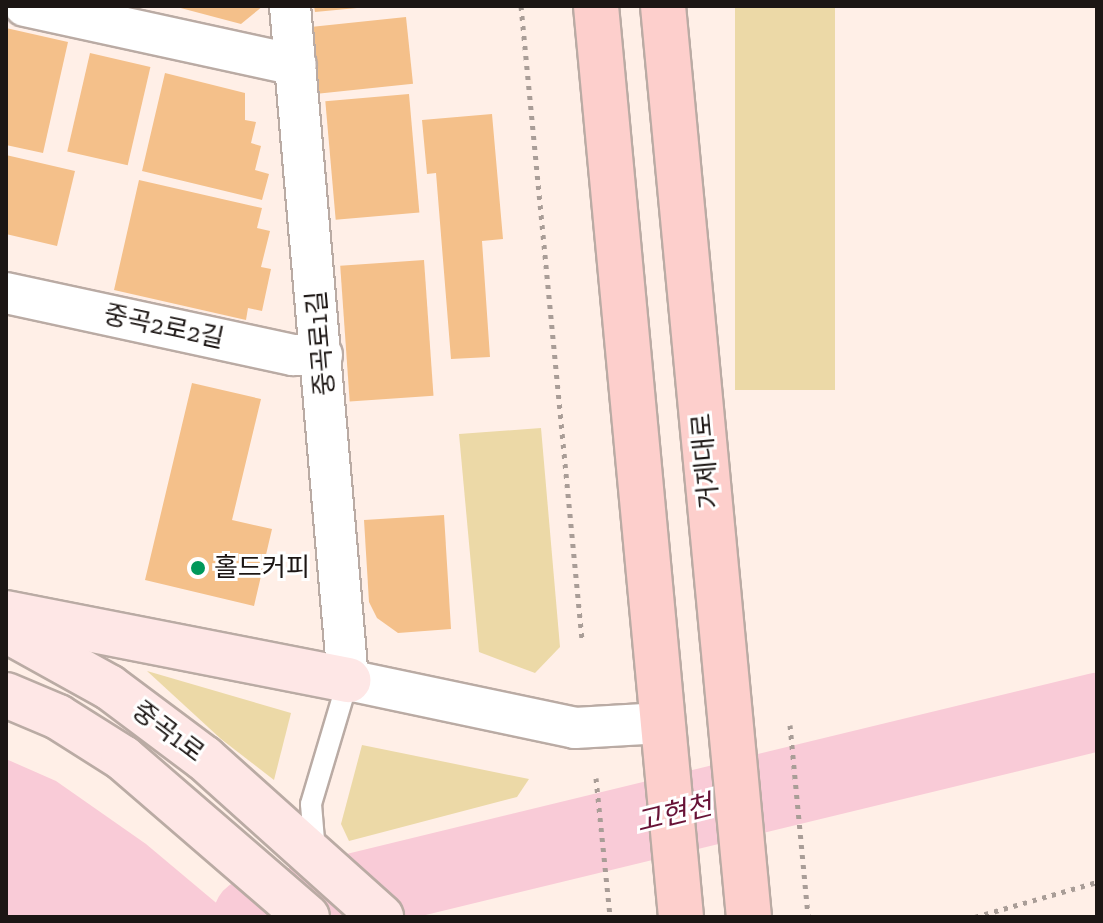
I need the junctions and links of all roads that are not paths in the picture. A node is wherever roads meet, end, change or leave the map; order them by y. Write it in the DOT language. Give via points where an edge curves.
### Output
graph roads {
  1 [pos="25,6"];
  2 [pos="290,6"];
  3 [pos="596,6"];
  4 [pos="663,6"];
  5 [pos="296,65"];
  6 [pos="6,293"];
  7 [pos="322,355"];
  8 [pos="6,613"];
  9 [pos="6,630"];
  10 [pos="348,680"];
  11 [pos="6,695"];
  12 [pos="664,744"];
  13 [pos="316,856"];
  14 [pos="307,917"];
  15 [pos="381,917"];
  16 [pos="681,917"];
  17 [pos="749,917"];
  1 -- 5 [label="street"];
  2 -- 5 [label="street, 중곡로1길"];
  3 -- 12 [label="main road"];
  4 -- 17 [label="main road, 거제대로"];
  5 -- 7 [label="street, 중곡로1길"];
  6 -- 7 [label="street, 중곡2로2길" via="293,355"];
  7 -- 10 [label="street, 중곡로1길"];
  8 -- 10 [label="street"];
  9 -- 13 [label="street, 중곡1로" via="109,687 204,758"];
  10 -- 12 [label="street"];
  10 -- 13 [label="lane" via="311,804"];
  11 -- 14 [label="street, 중곡1로" via="58,717 123,758"];
  12 -- 16 [label="main road"];
  13 -- 15 [label="street, 중곡1로"];
}
